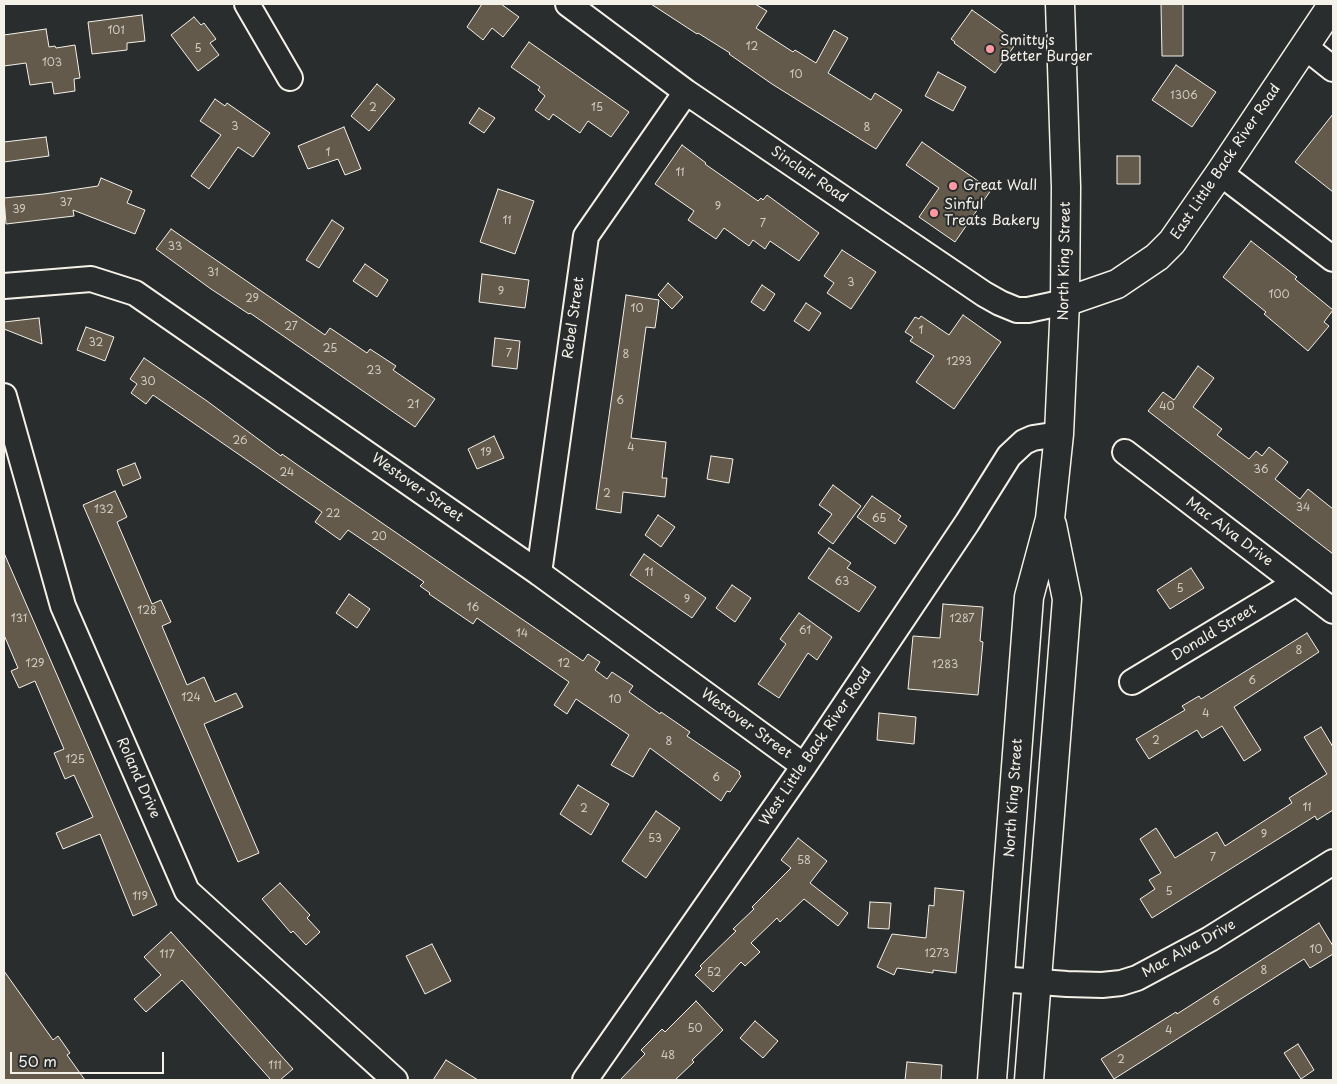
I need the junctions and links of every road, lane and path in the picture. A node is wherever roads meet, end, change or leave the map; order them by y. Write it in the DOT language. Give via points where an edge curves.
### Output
graph roads {
  1 [pos="247,4"];
  2 [pos="568,4"];
  3 [pos="1060,4"];
  4 [pos="1333,4"];
  5 [pos="1304,46"];
  6 [pos="1333,69"];
  7 [pos="290,78"];
  8 [pos="686,92"];
  9 [pos="1220,173"];
  10 [pos="1333,259"];
  11 [pos="4,286"];
  12 [pos="1065,302"];
  13 [pos="4,396"];
  14 [pos="1059,434"];
  15 [pos="1124,452"];
  16 [pos="1050,519"];
  17 [pos="539,573"];
  18 [pos="1296,584"];
  19 [pos="1333,611"];
  20 [pos="1132,682"];
  21 [pos="804,766"];
  22 [pos="1333,862"];
  23 [pos="999,979"];
  24 [pos="1037,982"];
  25 [pos="395,1080"];
  26 [pos="585,1080"];
  27 [pos="992,1080"];
  28 [pos="1029,1080"];
  1 -- 7 [label="street"];
  2 -- 8 [label="street, Sinclair Road"];
  3 -- 12 [label="main road, North King Street" via="1066,187"];
  4 -- 5 [label="main road, East Little Back River Road"];
  5 -- 6 [label="street"];
  5 -- 9 [label="main road, East Little Back River Road"];
  8 -- 12 [label="street, Sinclair Road" via="1000,303 1017,310 1028,310"];
  8 -- 17 [label="street, Rebel Street" via="586,236"];
  9 -- 10 [label="street"];
  9 -- 12 [label="main road, East Little Back River Road" via="1172,242 1157,257 1118,284"];
  11 -- 17 [label="street, Westover Street" via="91,279 135,293"];
  12 -- 14 [label="main road, North King Street"];
  13 -- 25 [label="street, Roland Drive" via="63,606 187,891"];
  14 -- 16 [label="main road, North King Street"];
  14 -- 21 [label="street, West Little Back River Road" via="1033,438 1009,456"];
  15 -- 18 [label="street, Mac Alva Drive"];
  16 -- 23 [label="main road, North King Street" via="1029,597"];
  16 -- 24 [label="main road, North King Street" via="1067,599"];
  17 -- 21 [label="street, Westover Street"];
  18 -- 19 [label="street, Mac Alva Drive"];
  18 -- 20 [label="street, Donald Street"];
  21 -- 26 [label="street, West Little Back River Road"];
  22 -- 24 [label="street, Mac Alva Drive" via="1210,940 1137,978 1102,985"];
  23 -- 24 [label="street, Mac Alva Drive"];
  23 -- 27 [label="main road, North King Street"];
  24 -- 28 [label="main road, North King Street"];
}
